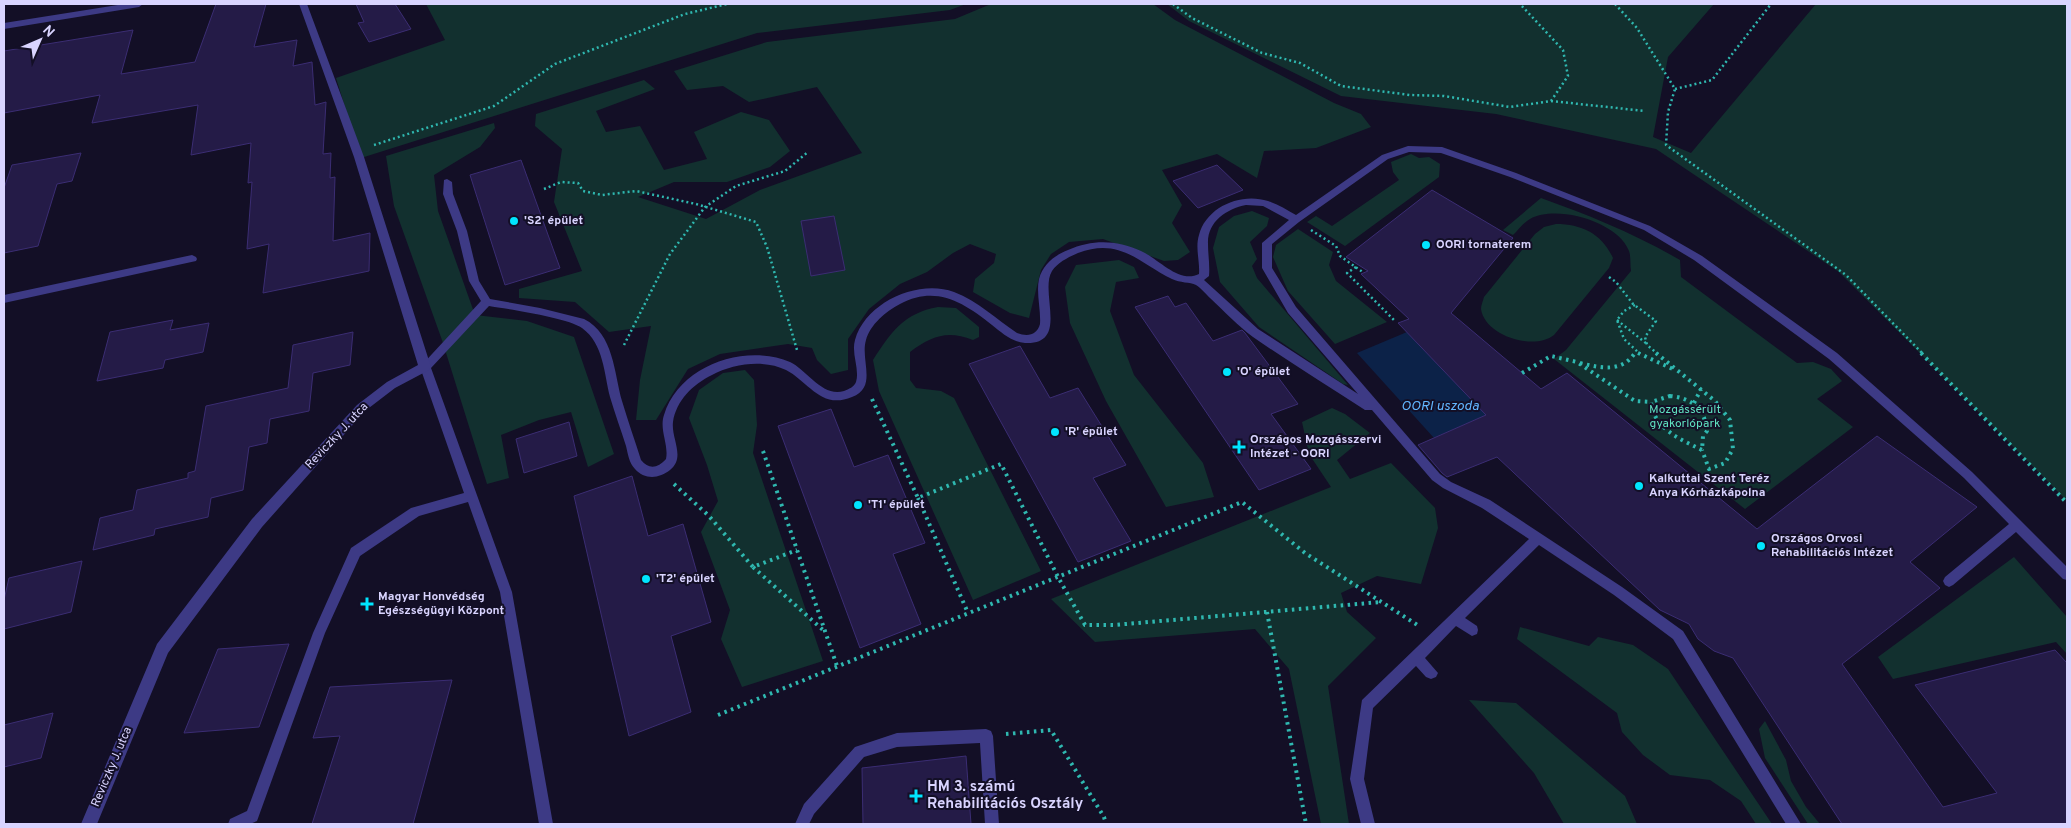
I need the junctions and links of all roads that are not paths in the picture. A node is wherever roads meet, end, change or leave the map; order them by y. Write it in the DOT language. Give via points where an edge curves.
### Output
graph roads {
  1 [pos="139,4"];
  2 [pos="303,4"];
  3 [pos="4,26"];
  4 [pos="446,182"];
  5 [pos="1296,220"];
  6 [pos="192,259"];
  7 [pos="1198,281"];
  8 [pos="4,299"];
  9 [pos="487,302"];
  10 [pos="425,367"];
  11 [pos="1381,414"];
  12 [pos="471,496"];
  13 [pos="2017,524"];
  14 [pos="1537,539"];
  15 [pos="2067,575"];
  16 [pos="1949,581"];
  17 [pos="1455,618"];
  18 [pos="1472,630"];
  19 [pos="1415,657"];
  20 [pos="1431,673"];
  21 [pos="89,824"];
  22 [pos="235,824"];
  23 [pos="546,824"];
  24 [pos="802,824"];
  25 [pos="992,824"];
  26 [pos="1368,824"];
  27 [pos="1794,824"];
  1 -- 3 [label="street"];
  2 -- 10 [label="street" via="357,150"];
  4 -- 9 [label="lane" via="474,281"];
  5 -- 7 [label="lane" via="1264,203 1249,202 1224,209 1207,224 1203,238 1206,266 1204,276"];
  5 -- 11 [label="lane" via="1267,242 1267,268 1292,310"];
  5 -- 13 [label="lane" via="1385,157 1408,149 1442,150 1647,228 1698,258 1833,356 1968,475"];
  6 -- 8 [label="lane"];
  7 -- 9 [label="lane" via="1188,282 1142,256 1110,246 1091,245 1076,250 1058,258 1045,274 1046,328 1038,336 1027,339 1014,336 964,299 948,293 911,295 895,301 869,324 858,346 863,379 850,394 827,395 815,390 805,377 786,365 761,360 735,362 709,370 687,386 673,405 667,427 672,460 659,471 648,472 638,465 616,401 606,352 585,324"];
  7 -- 11 [label="lane" via="1254,332"];
  9 -- 10 [label="lane"];
  10 -- 12 [label="lane"];
  10 -- 21 [label="street, Reviczky J. utca" via="391,385 361,408 257,523 162,649"];
  11 -- 14 [label="lane" via="1436,477 1486,504"];
  12 -- 22 [label="lane" via="415,512 355,552 319,633 252,816"];
  12 -- 23 [label="lane" via="506,592"];
  13 -- 15 [label="lane"];
  13 -- 16 [label="lane"];
  14 -- 17 [label="lane"];
  14 -- 27 [label="lane" via="1618,590 1678,635"];
  17 -- 18 [label="lane"];
  17 -- 19 [label="lane"];
  19 -- 20 [label="lane"];
  19 -- 26 [label="lane" via="1367,705 1357,779"];
  24 -- 25 [label="lane" via="809,809 860,752 897,740 986,736"];
}
